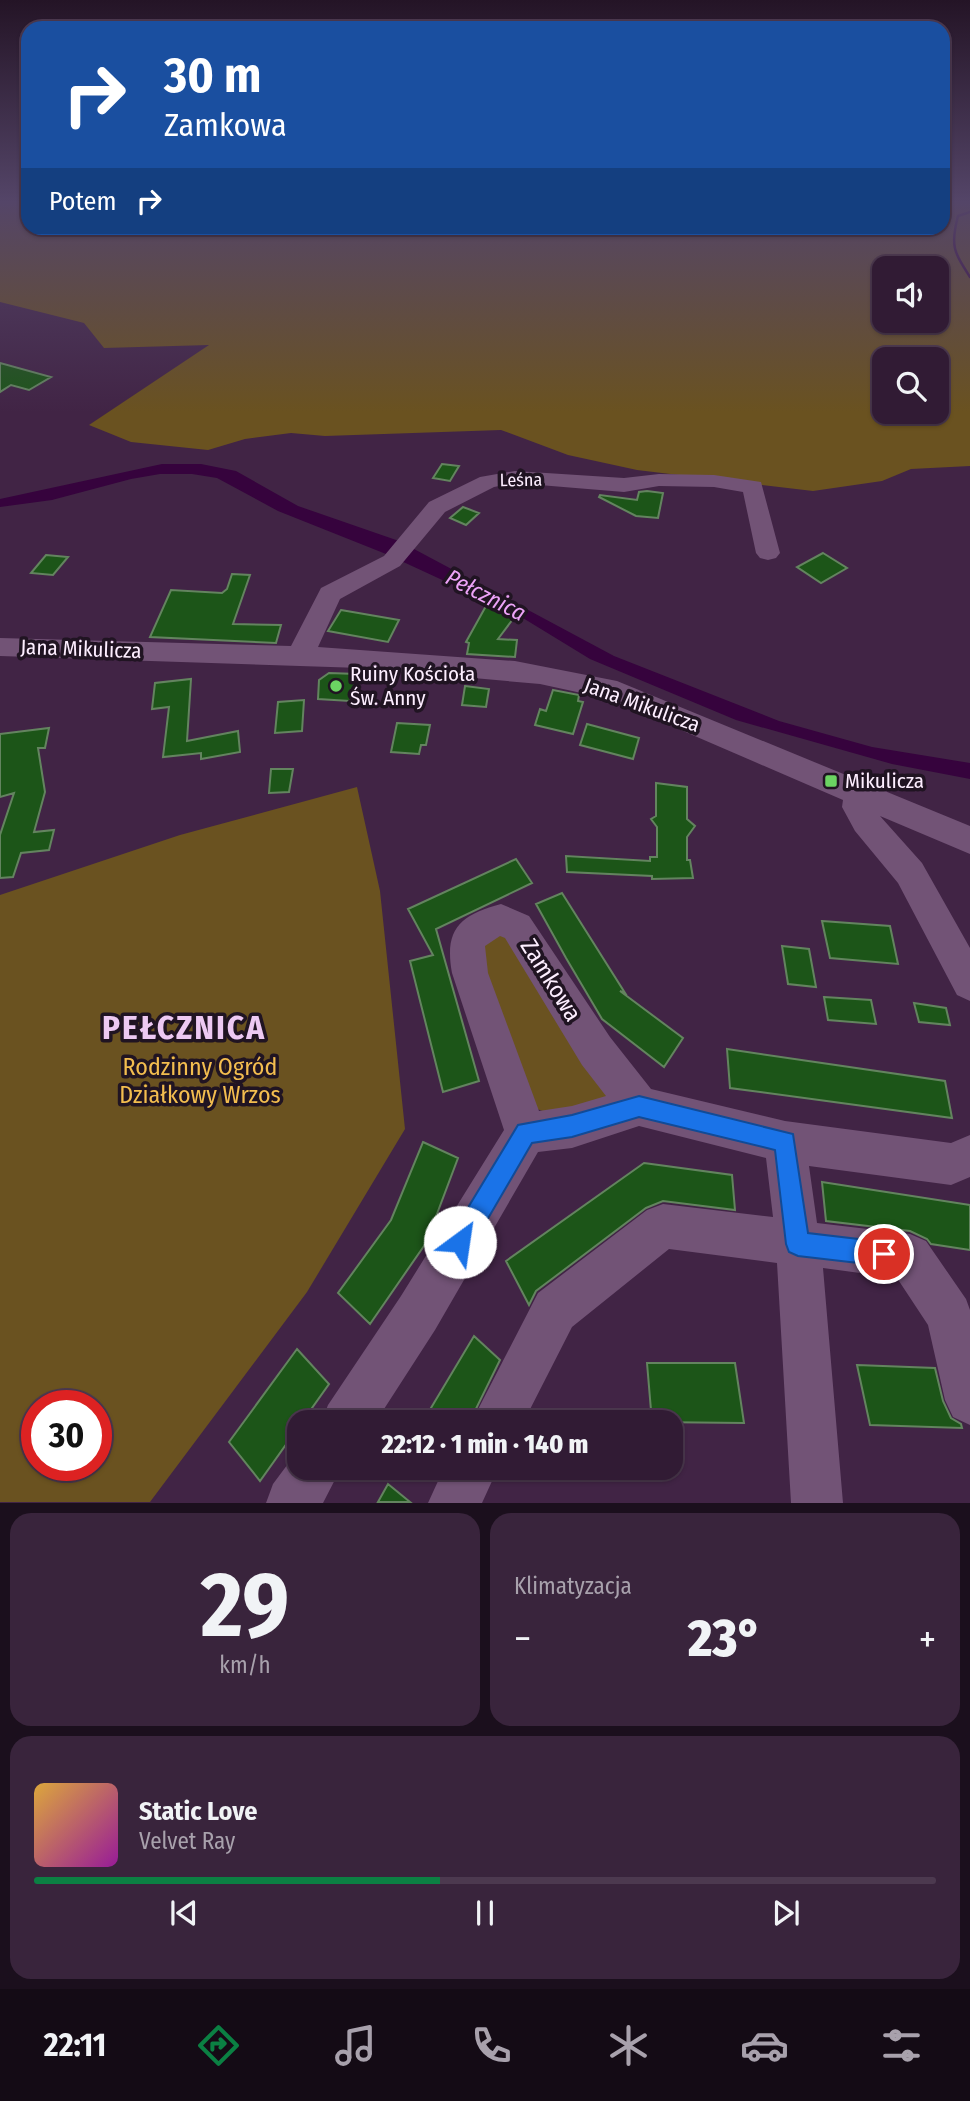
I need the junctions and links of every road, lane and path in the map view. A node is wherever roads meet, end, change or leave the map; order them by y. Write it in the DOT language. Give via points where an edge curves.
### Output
graph roads {
  1 [pos="768,553"];
  2 [pos="0,647"];
  3 [pos="300,656"];
  4 [pos="860,793"];
  5 [pos="970,840"];
  6 [pos="970,983"];
  7 [pos="639,1106"];
  8 [pos="526,1133"];
  9 [pos="785,1142"];
  10 [pos="970,1156"];
  11 [pos="798,1244"];
  12 [pos="970,1400"];
  13 [pos="355,1410"];
  14 [pos="503,1410"];
  15 [pos="307,1480"];
  16 [pos="466,1480"];
  17 [pos="292,1503"];
  18 [pos="454,1503"];
  19 [pos="817,1503"];
  1 -- 3 [label="street, Leśna" via="753,487 714,481 624,485 515,477 488,482 437,507 400,553 330,594"];
  2 -- 3 [label="street, Jana Mikulicza"];
  3 -- 4 [label="street, Jana Mikulicza" via="529,671 588,682"];
  4 -- 5 [label="street, Jana Mikulicza"];
  4 -- 6 [label="street" via="858,807 866,822 911,873"];
  7 -- 8 [label="street" via="572,1126"];
  7 -- 8 [label="street, Zamkowa" via="596,1051 528,941 517,927 501,920 483,925 470,937 466,951"];
  7 -- 9 [label="street"];
  8 -- 13 [label="street"];
  9 -- 10 [label="street" via="951,1164"];
  9 -- 11 [label="street"];
  11 -- 12 [label="street" via="910,1257 949,1316"];
  11 -- 14 [label="street" via="663,1226 555,1310"];
  11 -- 19 [label="street"];
  15 -- 17 [label="street"];
  16 -- 18 [label="street"];
}
